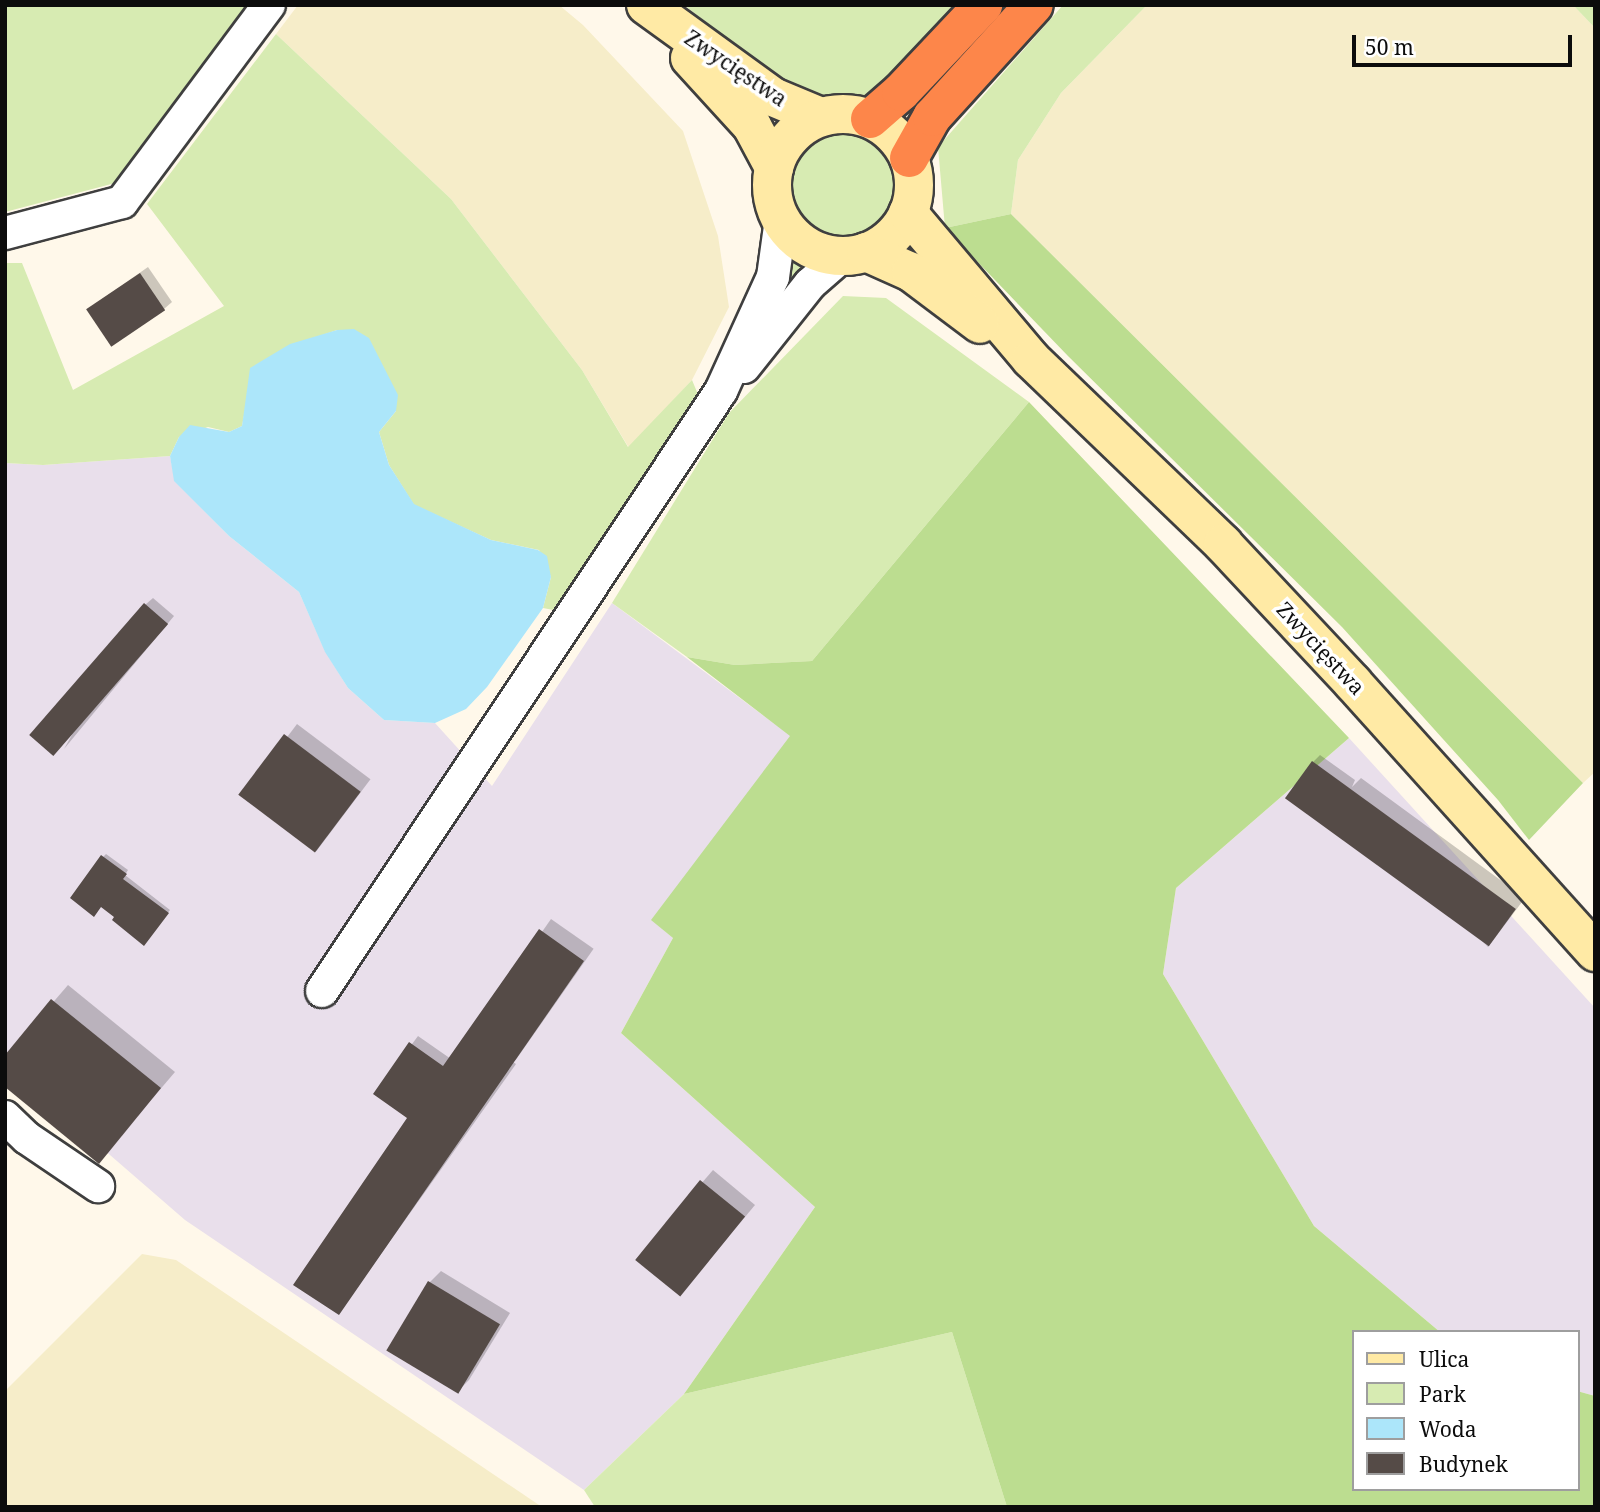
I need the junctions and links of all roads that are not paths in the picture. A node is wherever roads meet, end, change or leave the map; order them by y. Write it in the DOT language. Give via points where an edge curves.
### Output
graph roads {
  1 [pos="269,5"];
  2 [pos="983,5"];
  3 [pos="1034,5"];
  4 [pos="650,9"];
  5 [pos="821,117"];
  6 [pos="870,119"];
  7 [pos="909,158"];
  8 [pos="774,167"];
  9 [pos="908,213"];
  10 [pos="781,219"];
  11 [pos="5,233"];
  12 [pos="854,254"];
  13 [pos="1031,359"];
  14 [pos="721,391"];
  15 [pos="1595,952"];
  16 [pos="322,991"];
  17 [pos="5,1117"];
  18 [pos="98,1186"];
  1 -- 11 [label="street" via="122,202"];
  2 -- 6 [label="highway"];
  3 -- 7 [label="highway" via="932,117"];
  4 -- 5 [label="main road, Zwycięstwa" via="779,101"];
  4 -- 8 [label="main road, Zwycięstwa" via="752,126"];
  5 -- 6 [label="main road" via="846,114"];
  5 -- 8 [label="main road" via="795,132"];
  6 -- 7 [label="main road" via="896,138"];
  7 -- 9 [label="main road" via="914,190"];
  8 -- 10 [label="main road" via="772,194"];
  9 -- 12 [label="main road" via="891,237"];
  9 -- 13 [label="main road, Zwycięstwa"];
  10 -- 12 [label="main road" via="802,243 821,253"];
  10 -- 14 [label="street" via="773,277"];
  12 -- 13 [label="main road, Zwycięstwa" via="911,272"];
  12 -- 14 [label="street" via="810,284 759,352"];
  13 -- 15 [label="main road, Zwycięstwa" via="1223,544"];
  14 -- 16 [label="street"];
  17 -- 18 [label="street" via="27,1138"];
}
